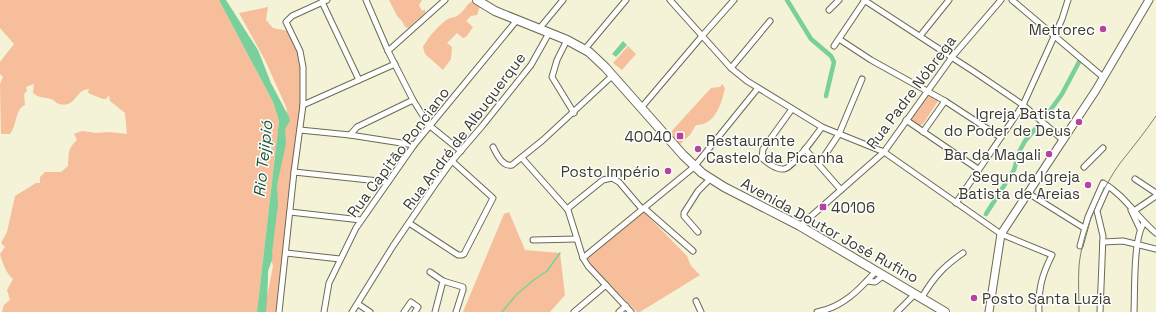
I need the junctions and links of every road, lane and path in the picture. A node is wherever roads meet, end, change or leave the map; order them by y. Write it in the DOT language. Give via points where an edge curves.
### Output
graph roads {
  1 [pos="366,0"];
  2 [pos="445,0"];
  3 [pos="477,0"];
  4 [pos="563,0"];
  5 [pos="626,0"];
  6 [pos="670,0"];
  7 [pos="734,0"];
  8 [pos="839,0"];
  9 [pos="865,0"];
  10 [pos="949,0"];
  11 [pos="1001,0"];
  12 [pos="1012,0"];
  13 [pos="1068,0"];
  14 [pos="1148,0"];
  15 [pos="325,1"];
  16 [pos="830,10"];
  17 [pos="517,20"];
  18 [pos="770,21"];
  19 [pos="539,29"];
  20 [pos="549,33"];
  21 [pos="702,36"];
  22 [pos="920,36"];
  23 [pos="1055,36"];
  24 [pos="839,39"];
  25 [pos="567,40"];
  26 [pos="834,46"];
  27 [pos="585,49"];
  28 [pos="388,51"];
  29 [pos="952,57"];
  30 [pos="395,64"];
  31 [pos="731,68"];
  32 [pos="612,76"];
  33 [pos="1103,78"];
  34 [pos="862,79"];
  35 [pos="359,80"];
  36 [pos="758,88"];
  37 [pos="928,90"];
  38 [pos="413,100"];
  39 [pos="945,101"];
  40 [pos="303,105"];
  41 [pos="1023,105"];
  42 [pos="641,108"];
  43 [pos="792,109"];
  44 [pos="574,113"];
  45 [pos="906,120"];
  46 [pos="430,126"];
  47 [pos="822,127"];
  48 [pos="300,130"];
  49 [pos="923,132"];
  50 [pos="839,134"];
  51 [pos="350,135"];
  52 [pos="1000,137"];
  53 [pos="1063,140"];
  54 [pos="414,145"];
  55 [pos="492,147"];
  56 [pos="1103,148"];
  57 [pos="805,149"];
  58 [pos="461,151"];
  59 [pos="884,152"];
  60 [pos="522,158"];
  61 [pos="452,161"];
  62 [pos="818,164"];
  63 [pos="694,167"];
  64 [pos="1084,167"];
  65 [pos="978,169"];
  66 [pos="294,172"];
  67 [pos="710,179"];
  68 [pos="1135,179"];
  69 [pos="388,182"];
  70 [pos="1108,186"];
  71 [pos="841,190"];
  72 [pos="1028,193"];
  73 [pos="1156,194"];
  74 [pos="956,203"];
  75 [pos="1129,205"];
  76 [pos="567,209"];
  77 [pos="643,209"];
  78 [pos="1134,211"];
  79 [pos="290,212"];
  80 [pos="361,220"];
  81 [pos="409,223"];
  82 [pos="1144,223"];
  83 [pos="800,226"];
  84 [pos="1084,228"];
  85 [pos="1140,229"];
  86 [pos="698,232"];
  87 [pos="1156,233"];
  88 [pos="1001,234"];
  89 [pos="577,239"];
  90 [pos="533,240"];
  91 [pos="1102,242"];
  92 [pos="1137,244"];
  93 [pos="1080,246"];
  94 [pos="1156,250"];
  95 [pos="693,252"];
  96 [pos="286,253"];
  97 [pos="963,253"];
  98 [pos="583,258"];
  99 [pos="340,259"];
  100 [pos="430,272"];
  101 [pos="880,274"];
  102 [pos="443,281"];
  103 [pos="867,281"];
  104 [pos="606,285"];
  105 [pos="918,296"];
  106 [pos="696,301"];
  107 [pos="358,304"];
  108 [pos="626,306"];
  109 [pos="700,311"];
  110 [pos="279,312"];
  111 [pos="324,312"];
  112 [pos="352,312"];
  113 [pos="370,312"];
  114 [pos="404,312"];
  115 [pos="416,312"];
  116 [pos="435,312"];
  117 [pos="456,312"];
  118 [pos="574,312"];
  119 [pos="619,312"];
  120 [pos="631,312"];
  121 [pos="817,312"];
  122 [pos="897,312"];
  123 [pos="945,312"];
  124 [pos="989,312"];
  125 [pos="1039,312"];
  126 [pos="1100,312"];
  127 [pos="1134,312"];
  1 -- 28 [label="street"];
  2 -- 28 [label="street"];
  3 -- 17 [label="main road, Avenida Doutor José Rufino"];
  4 -- 19 [label="street"];
  5 -- 27 [label="street"];
  6 -- 21 [label="street"];
  7 -- 21 [label="street"];
  8 -- 16 [label="street"];
  9 -- 22 [label="street"];
  9 -- 24 [label="street"];
  10 -- 22 [label="street"];
  11 -- 29 [label="street, Rua Padre Nóbrega"];
  12 -- 23 [label="street"];
  13 -- 23 [label="street"];
  14 -- 33 [label="main road"];
  15 -- 35 [label="street"];
  15 -- 40 [label="street" via="292,16 286,22 301,56"];
  17 -- 19 [label="main road, Avenida Doutor José Rufino"];
  17 -- 46 [label="street, Rua Capitão Ponciano"];
  18 -- 31 [label="street"];
  19 -- 20 [label="main road, Avenida Doutor José Rufino"];
  20 -- 25 [label="main road, Avenida Doutor José Rufino"];
  20 -- 58 [label="street, Rua André de Albuquerque" via="531,65"];
  21 -- 31 [label="street"];
  21 -- 42 [label="street"];
  22 -- 29 [label="street"];
  23 -- 33 [label="street"];
  23 -- 41 [label="street"];
  24 -- 26 [label="street"];
  24 -- 37 [label="street" via="870,60"];
  25 -- 27 [label="main road, Avenida Doutor José Rufino"];
  25 -- 44 [label="street" via="552,77"];
  27 -- 32 [label="main road, Avenida Doutor José Rufino"];
  28 -- 30 [label="street"];
  29 -- 37 [label="street, Rua Padre Nóbrega"];
  29 -- 41 [label="street"];
  30 -- 35 [label="street"];
  30 -- 38 [label="street"];
  31 -- 36 [label="street"];
  32 -- 42 [label="main road, Avenida Doutor José Rufino"];
  32 -- 44 [label="street"];
  33 -- 53 [label="main road"];
  34 -- 50 [label="street"];
  35 -- 40 [label="street"];
  36 -- 43 [label="street"];
  36 -- 63 [label="street"];
  37 -- 39 [label="street"];
  37 -- 45 [label="street, Rua Padre Nóbrega"];
  38 -- 46 [label="street"];
  38 -- 51 [label="street" via="357,128"];
  39 -- 49 [label="street"];
  39 -- 52 [label="street"];
  40 -- 48 [label="street"];
  41 -- 52 [label="street"];
  41 -- 53 [label="street"];
  42 -- 63 [label="main road, Avenida Doutor José Rufino"];
  43 -- 47 [label="street"];
  43 -- 57 [label="street" via="763,148 762,155 768,163 784,169"];
  44 -- 60 [label="street"];
  45 -- 49 [label="street"];
  45 -- 59 [label="street, Rua Padre Nóbrega"];
  46 -- 54 [label="street, Rua Capitão Ponciano"];
  46 -- 58 [label="street"];
  47 -- 50 [label="street"];
  47 -- 57 [label="street"];
  48 -- 51 [label="street"];
  48 -- 66 [label="street"];
  49 -- 65 [label="street"];
  50 -- 59 [label="street"];
  50 -- 62 [label="street"];
  51 -- 54 [label="street"];
  52 -- 65 [label="street"];
  53 -- 72 [label="main road"];
  54 -- 69 [label="street, Rua Capitão Ponciano"];
  55 -- 60 [label="street" via="507,165 512,165"];
  56 -- 64 [label="street"];
  57 -- 62 [label="street"];
  58 -- 61 [label="street, Rua André de Albuquerque"];
  59 -- 71 [label="street, Rua Padre Nóbrega"];
  59 -- 74 [label="street"];
  60 -- 76 [label="street"];
  61 -- 81 [label="street, Rua André de Albuquerque"];
  61 -- 81 [label="street" via="493,198 463,255 458,255"];
  62 -- 71 [label="street"];
  63 -- 67 [label="main road, Avenida Doutor José Rufino"];
  63 -- 77 [label="street"];
  65 -- 74 [label="street"];
  66 -- 69 [label="street"];
  66 -- 79 [label="street"];
  67 -- 83 [label="main road, Avenida Doutor José Rufino"];
  67 -- 86 [label="street" via="698,191 684,213"];
  68 -- 73 [label="street"];
  69 -- 80 [label="street, Rua Capitão Ponciano"];
  70 -- 75 [label="street"];
  70 -- 84 [label="street" via="1103,183"];
  70 -- 91 [label="street" via="1097,211"];
  71 -- 83 [label="street, Rua Padre Nóbrega"];
  72 -- 84 [label="street"];
  72 -- 88 [label="main road"];
  73 -- 78 [label="street"];
  74 -- 88 [label="street"];
  75 -- 78 [label="street"];
  75 -- 85 [label="street"];
  76 -- 77 [label="street" via="603,180 612,178 619,182"];
  76 -- 89 [label="street"];
  77 -- 95 [label="street"];
  77 -- 98 [label="street"];
  78 -- 82 [label="street"];
  79 -- 80 [label="street"];
  79 -- 96 [label="street"];
  80 -- 99 [label="street, Rua Capitão Ponciano"];
  81 -- 107 [label="street, Rua André de Albuquerque"];
  82 -- 85 [label="street"];
  82 -- 87 [label="street"];
  83 -- 101 [label="main road, Avenida Doutor José Rufino"];
  84 -- 93 [label="street"];
  85 -- 92 [label="street"];
  88 -- 124 [label="main road"];
  88 -- 125 [label="street" via="1052,255 1041,282"];
  89 -- 90 [label="street"];
  89 -- 98 [label="street"];
  91 -- 92 [label="street" via="1118,240"];
  91 -- 126 [label="street"];
  92 -- 94 [label="street"];
  92 -- 127 [label="street"];
  96 -- 99 [label="street"];
  96 -- 110 [label="street"];
  97 -- 105 [label="street" via="942,269"];
  98 -- 104 [label="street"];
  99 -- 111 [label="street, Rua Capitão Ponciano" via="329,283"];
  100 -- 102 [label="street"];
  101 -- 103 [label="street"];
  101 -- 103 [label="street" via="875,282"];
  101 -- 105 [label="main road, Avenida Doutor José Rufino"];
  102 -- 116 [label="street"];
  102 -- 117 [label="street" via="461,286 463,290"];
  103 -- 121 [label="street" via="844,301"];
  104 -- 108 [label="street"];
  104 -- 118 [label="street"];
  105 -- 122 [label="street"];
  105 -- 123 [label="main road, Avenida Doutor José Rufino"];
  106 -- 109 [label="street"];
  107 -- 112 [label="street, Rua André de Albuquerque"];
  107 -- 113 [label="street"];
  108 -- 119 [label="street"];
  108 -- 120 [label="street"];
  114 -- 115 [label="street" via="410,302 418,306"];
}
